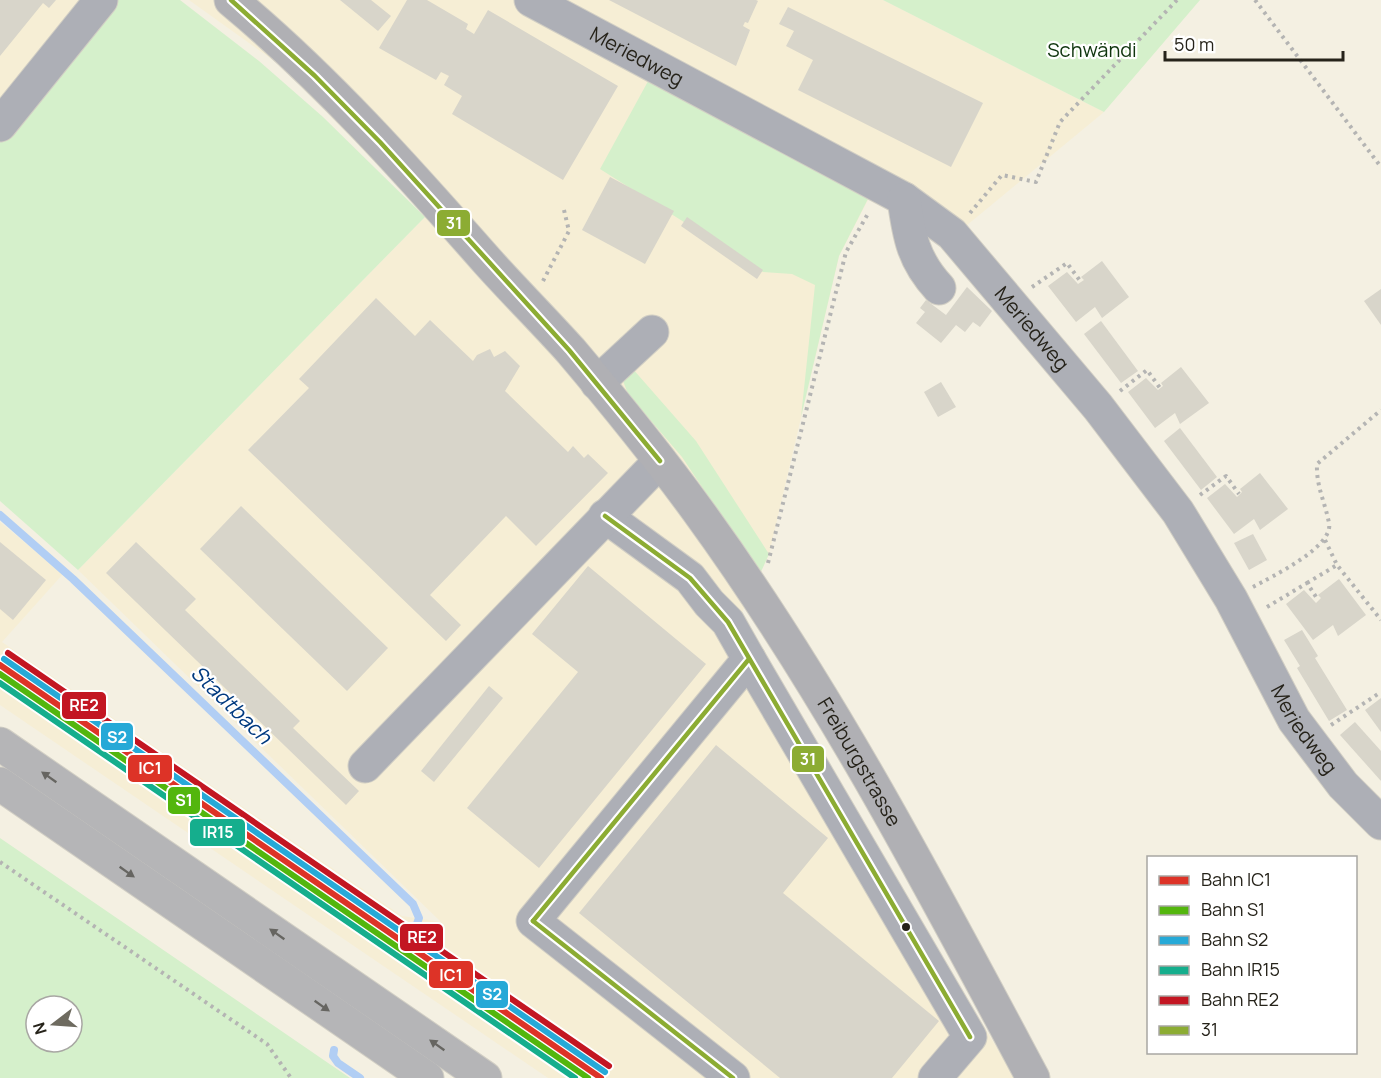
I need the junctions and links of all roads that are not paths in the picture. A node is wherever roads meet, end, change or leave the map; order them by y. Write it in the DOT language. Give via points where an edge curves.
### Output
graph roads {
  1 [pos="101,0"];
  2 [pos="231,0"];
  3 [pos="531,0"];
  4 [pos="0,125"];
  5 [pos="894,193"];
  6 [pos="939,288"];
  7 [pos="652,332"];
  8 [pos="597,383"];
  9 [pos="660,461"];
  10 [pos="605,516"];
  11 [pos="749,659"];
  12 [pos="0,744"];
  13 [pos="365,766"];
  14 [pos="0,784"];
  15 [pos="1381,823"];
  16 [pos="427,1078"];
  17 [pos="486,1078"];
  18 [pos="733,1078"];
  19 [pos="935,1078"];
  20 [pos="1033,1078"];
  1 -- 4 [label="street"];
  2 -- 8 [label="main road, Freiburgstrasse" via="380,141"];
  3 -- 5 [label="street, Meriedweg"];
  5 -- 6 [label="street" via="922,269"];
  5 -- 15 [label="street, Meriedweg" via="952,234 1098,407 1178,512 1237,610 1294,720 1343,785"];
  7 -- 8 [label="street"];
  8 -- 9 [label="main road, Freiburgstrasse"];
  9 -- 10 [label="street"];
  9 -- 20 [label="main road, Freiburgstrasse" via="755,594 894,825"];
  10 -- 11 [label="street, Freiburgstrasse" via="690,578 728,622"];
  10 -- 13 [label="street"];
  11 -- 18 [label="street" via="533,921"];
  11 -- 19 [label="street, Freiburgstrasse" via="970,1037"];
  17 -- 12 [label="highway, one-way"];
  14 -- 16 [label="highway, one-way"];
}
